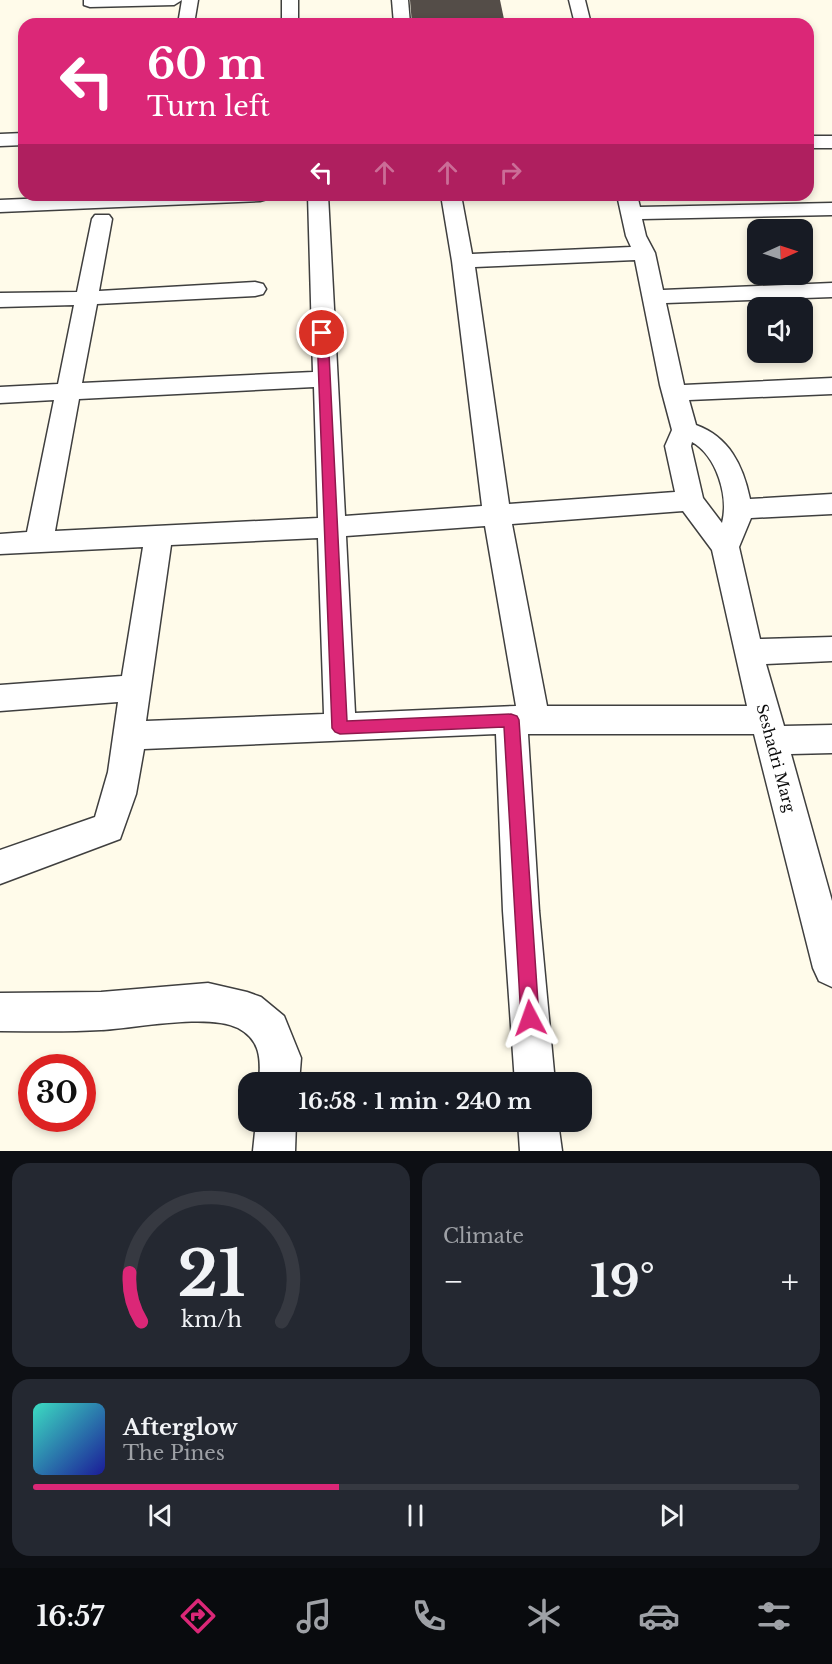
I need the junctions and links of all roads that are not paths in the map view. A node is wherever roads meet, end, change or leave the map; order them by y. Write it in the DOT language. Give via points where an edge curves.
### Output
graph roads {
  1 [pos="174,0"];
  2 [pos="190,0"];
  3 [pos="290,0"];
  4 [pos="400,0"];
  5 [pos="577,0"];
  6 [pos="89,5"];
  7 [pos="187,18"];
  8 [pos="290,18"];
  9 [pos="402,18"];
  10 [pos="582,18"];
  11 [pos="18,139"];
  12 [pos="0,140"];
  13 [pos="814,142"];
  14 [pos="832,142"];
  15 [pos="118,201"];
  16 [pos="318,201"];
  17 [pos="452,201"];
  18 [pos="629,204"];
  19 [pos="0,206"];
  20 [pos="832,209"];
  21 [pos="102,219"];
  22 [pos="645,253"];
  23 [pos="463,261"];
  24 [pos="255,289"];
  25 [pos="832,290"];
  26 [pos="653,297"];
  27 [pos="87,298"];
  28 [pos="0,300"];
  29 [pos="324,379"];
  30 [pos="832,386"];
  31 [pos="68,392"];
  32 [pos="675,393"];
  33 [pos="0,395"];
  34 [pos="685,430"];
  35 [pos="690,501"];
  36 [pos="832,504"];
  37 [pos="739,509"];
  38 [pos="497,517"];
  39 [pos="332,527"];
  40 [pos="159,536"];
  41 [pos="39,542"];
  42 [pos="0,544"];
  43 [pos="725,547"];
  44 [pos="832,649"];
  45 [pos="748,652"];
  46 [pos="136,688"];
  47 [pos="0,698"];
  48 [pos="523,721"];
  49 [pos="340,728"];
  50 [pos="769,730"];
  51 [pos="128,736"];
  52 [pos="832,739"];
  53 [pos="0,867"];
  54 [pos="826,921"];
  55 [pos="832,968"];
  56 [pos="0,1012"];
  57 [pos="279,1072"];
  58 [pos="534,1072"];
  59 [pos="275,1132"];
  60 [pos="539,1132"];
  61 [pos="274,1151"];
  62 [pos="541,1151"];
  1 -- 6 [label="street"];
  2 -- 7 [label="street"];
  3 -- 8 [label="street"];
  4 -- 9 [label="street"];
  5 -- 10 [label="street"];
  11 -- 12 [label="street"];
  13 -- 14 [label="street"];
  15 -- 19 [label="street"];
  16 -- 29 [label="street"];
  17 -- 23 [label="street"];
  18 -- 20 [label="street"];
  18 -- 22 [label="street, Seshadri Marg" via="636,236"];
  21 -- 27 [label="street"];
  22 -- 23 [label="street"];
  22 -- 26 [label="street, Seshadri Marg"];
  23 -- 38 [label="street"];
  24 -- 27 [label="street"];
  25 -- 26 [label="street"];
  26 -- 32 [label="street, Seshadri Marg"];
  27 -- 28 [label="street"];
  27 -- 31 [label="street"];
  29 -- 31 [label="street"];
  29 -- 39 [label="street"];
  30 -- 32 [label="street"];
  31 -- 33 [label="street"];
  31 -- 41 [label="street"];
  32 -- 34 [label="street, Seshadri Marg"];
  34 -- 35 [label="street, Seshadri Marg" via="678,446"];
  34 -- 37 [label="street" via="710,441 722,459"];
  35 -- 38 [label="street"];
  35 -- 43 [label="street, Seshadri Marg"];
  36 -- 37 [label="street"];
  37 -- 43 [label="street"];
  38 -- 39 [label="street"];
  38 -- 48 [label="street"];
  39 -- 40 [label="street"];
  39 -- 49 [label="street"];
  40 -- 41 [label="street"];
  40 -- 46 [label="street"];
  41 -- 42 [label="street"];
  43 -- 45 [label="street, Seshadri Marg"];
  44 -- 45 [label="street"];
  45 -- 50 [label="street, Seshadri Marg"];
  46 -- 47 [label="street"];
  46 -- 51 [label="street"];
  48 -- 49 [label="street"];
  48 -- 50 [label="street"];
  48 -- 58 [label="street" via="521,911"];
  49 -- 51 [label="street"];
  50 -- 52 [label="street"];
  50 -- 54 [label="street, Seshadri Marg"];
  51 -- 53 [label="street" via="121,796 108,828"];
  54 -- 55 [label="street, Seshadri Marg"];
  56 -- 57 [label="street" via="101,1011 208,1002 247,1011 270,1030 280,1058"];
  59 -- 61 [label="street"];
  60 -- 62 [label="street"];
}
